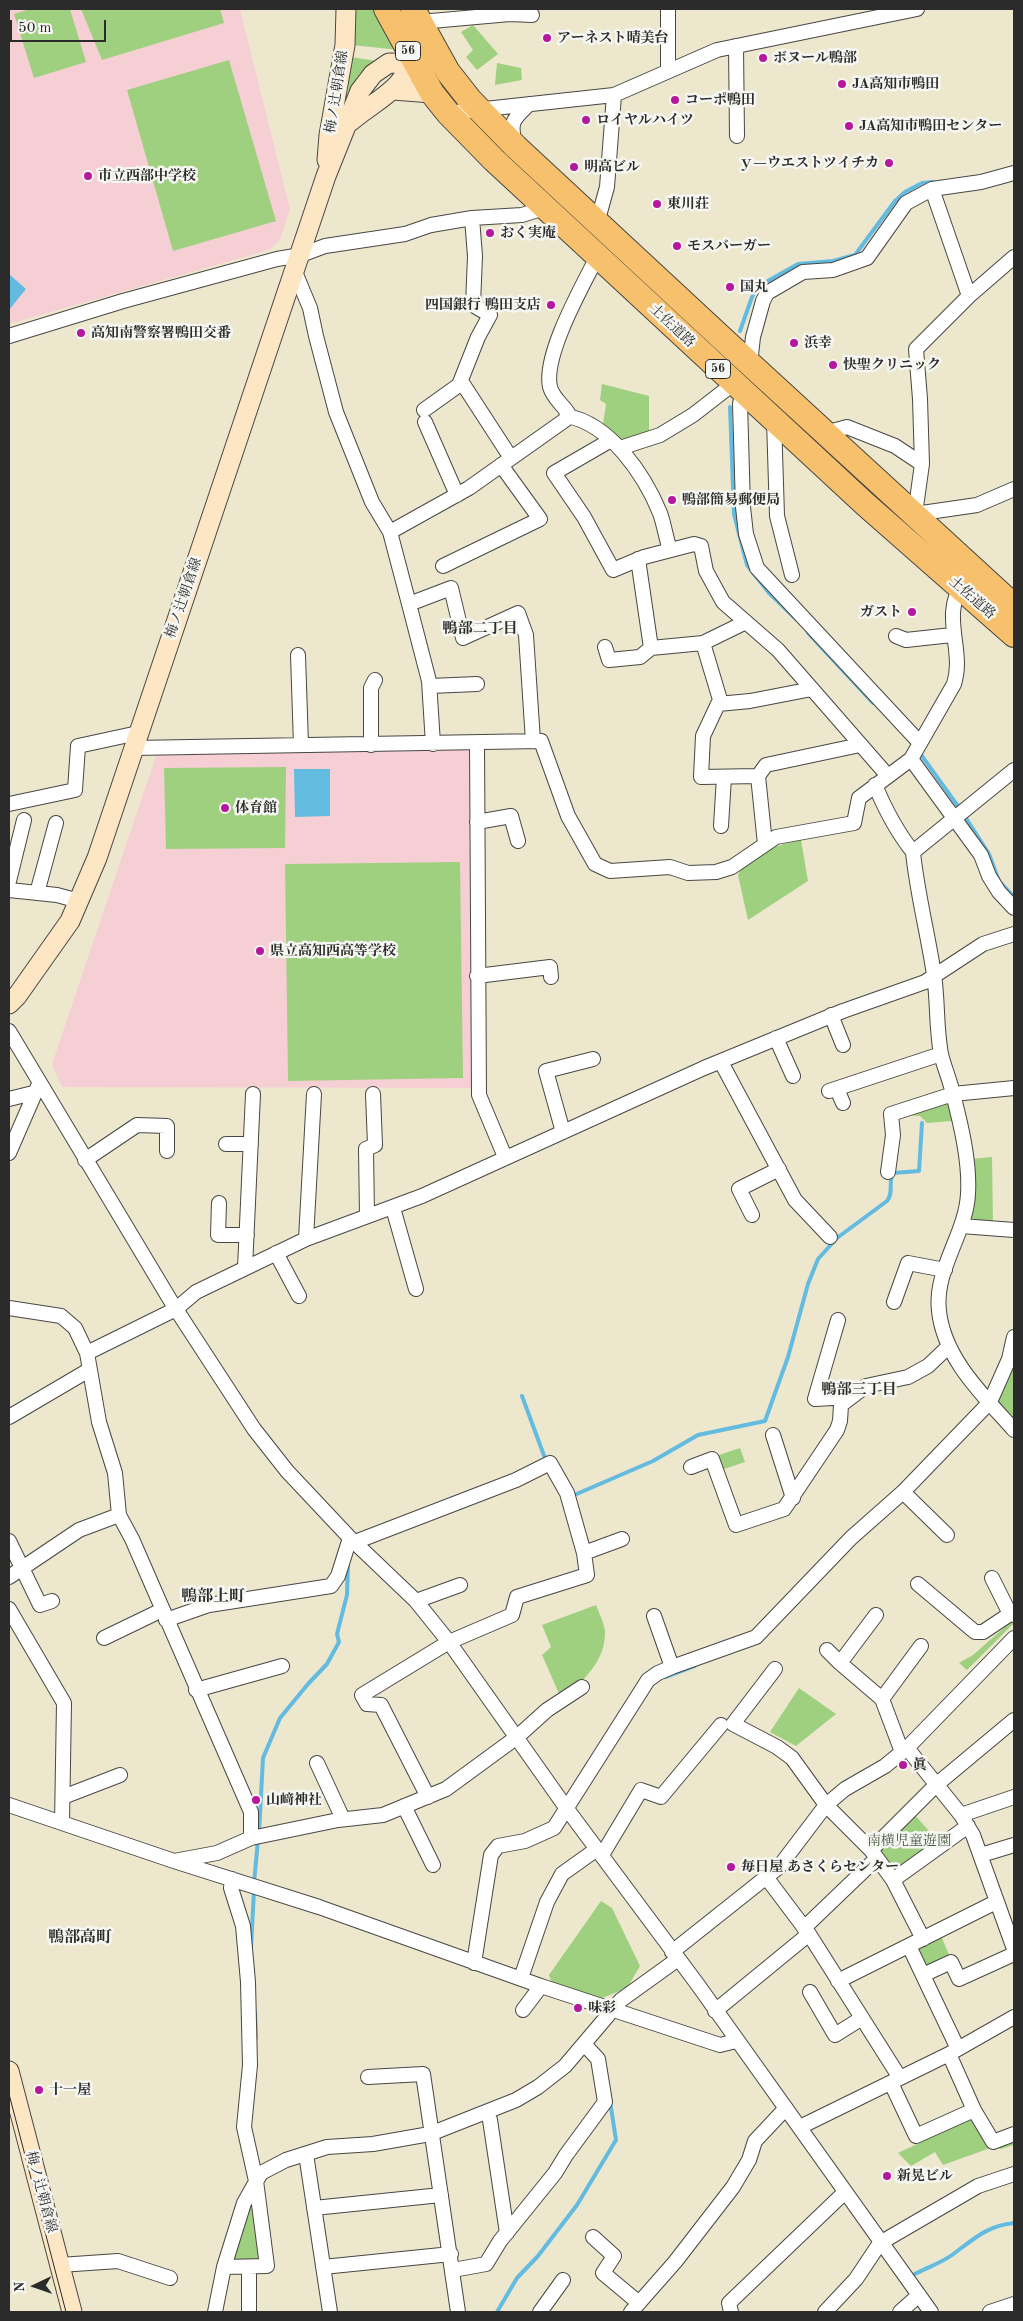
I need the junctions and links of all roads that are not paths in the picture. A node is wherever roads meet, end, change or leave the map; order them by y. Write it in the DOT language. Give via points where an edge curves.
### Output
graph roads {
  1 [pos="346,9"];
  2 [pos="386,9"];
  3 [pos="668,9"];
  4 [pos="917,9"];
  5 [pos="413,13"];
  6 [pos="532,15"];
  7 [pos="736,46"];
  8 [pos="413,61"];
  9 [pos="443,65"];
  10 [pos="668,70"];
  11 [pos="393,90"];
  12 [pos="432,93"];
  13 [pos="614,95"];
  14 [pos="529,104"];
  15 [pos="448,112"];
  16 [pos="492,113"];
  17 [pos="349,122"];
  18 [pos="738,136"];
  19 [pos="516,147"];
  20 [pos="494,160"];
  21 [pos="1014,173"];
  22 [pos="326,176"];
  23 [pos="932,189"];
  24 [pos="544,208"];
  25 [pos="472,218"];
  26 [pos="597,223"];
  27 [pos="597,257"];
  28 [pos="1014,257"];
  29 [pos="298,263"];
  30 [pos="969,296"];
  31 [pos="9,336"];
  32 [pos="750,364"];
  33 [pos="461,381"];
  34 [pos="737,393"];
  35 [pos="567,416"];
  36 [pos="774,420"];
  37 [pos="825,433"];
  38 [pos="616,444"];
  39 [pos="506,461"];
  40 [pos="922,464"];
  41 [pos="1014,489"];
  42 [pos="457,495"];
  43 [pos="915,514"];
  44 [pos="390,532"];
  45 [pos="670,550"];
  46 [pos="638,559"];
  47 [pos="443,566"];
  48 [pos="974,568"];
  49 [pos="792,574"];
  50 [pos="960,588"];
  51 [pos="409,604"];
  52 [pos="1014,606"];
  53 [pos="746,622"];
  54 [pos="1014,635"];
  55 [pos="896,636"];
  56 [pos="952,636"];
  57 [pos="703,643"];
  58 [pos="605,647"];
  59 [pos="651,648"];
  60 [pos="298,655"];
  61 [pos="375,680"];
  62 [pos="477,684"];
  63 [pos="430,686"];
  64 [pos="812,689"];
  65 [pos="721,703"];
  66 [pos="135,740"];
  67 [pos="533,741"];
  68 [pos="477,743"];
  69 [pos="920,743"];
  70 [pos="371,744"];
  71 [pos="433,744"];
  72 [pos="860,745"];
  73 [pos="301,746"];
  74 [pos="911,759"];
  75 [pos="1014,770"];
  76 [pos="758,776"];
  77 [pos="888,776"];
  78 [pos="724,777"];
  79 [pos="875,785"];
  80 [pos="9,804"];
  81 [pos="954,818"];
  82 [pos="24,820"];
  83 [pos="56,822"];
  84 [pos="477,822"];
  85 [pos="721,826"];
  86 [pos="518,841"];
  87 [pos="765,844"];
  88 [pos="913,852"];
  89 [pos="9,881"];
  90 [pos="9,890"];
  91 [pos="37,893"];
  92 [pos="79,901"];
  93 [pos="1014,908"];
  94 [pos="1014,934"];
  95 [pos="934,975"];
  96 [pos="477,976"];
  97 [pos="550,977"];
  98 [pos="9,1004"];
  99 [pos="832,1015"];
  100 [pos="9,1031"];
  101 [pos="776,1038"];
  102 [pos="843,1045"];
  103 [pos="941,1054"];
  104 [pos="593,1059"];
  105 [pos="721,1062"];
  106 [pos="793,1076"];
  107 [pos="36,1088"];
  108 [pos="1014,1088"];
  109 [pos="253,1094"];
  110 [pos="314,1094"];
  111 [pos="373,1094"];
  112 [pos="953,1094"];
  113 [pos="9,1099"];
  114 [pos="843,1103"];
  115 [pos="563,1132"];
  116 [pos="226,1144"];
  117 [pos="251,1144"];
  118 [pos="166,1151"];
  119 [pos="9,1153"];
  120 [pos="505,1157"];
  121 [pos="85,1160"];
  122 [pos="779,1169"];
  123 [pos="888,1172"];
  124 [pos="219,1203"];
  125 [pos="393,1208"];
  126 [pos="752,1215"];
  127 [pos="367,1216"];
  128 [pos="961,1226"];
  129 [pos="1014,1230"];
  130 [pos="247,1235"];
  131 [pos="830,1237"];
  132 [pos="306,1239"];
  133 [pos="276,1253"];
  134 [pos="245,1268"];
  135 [pos="945,1270"];
  136 [pos="416,1289"];
  137 [pos="299,1296"];
  138 [pos="894,1302"];
  139 [pos="9,1308"];
  140 [pos="176,1309"];
  141 [pos="838,1320"];
  142 [pos="1014,1337"];
  143 [pos="948,1347"];
  144 [pos="87,1353"];
  145 [pos="89,1370"];
  146 [pos="852,1397"];
  147 [pos="992,1405"];
  148 [pos="9,1416"];
  149 [pos="1014,1430"];
  150 [pos="773,1435"];
  151 [pos="691,1467"];
  152 [pos="906,1494"];
  153 [pos="793,1498"];
  154 [pos="119,1515"];
  155 [pos="947,1535"];
  156 [pos="622,1539"];
  157 [pos="353,1540"];
  158 [pos="9,1541"];
  159 [pos="584,1553"];
  160 [pos="21,1569"];
  161 [pos="9,1578"];
  162 [pos="992,1578"];
  163 [pos="918,1584"];
  164 [pos="460,1585"];
  165 [pos="52,1601"];
  166 [pos="416,1601"];
  167 [pos="9,1609"];
  168 [pos="1012,1614"];
  169 [pos="164,1615"];
  170 [pos="876,1615"];
  171 [pos="654,1616"];
  172 [pos="104,1638"];
  173 [pos="1014,1638"];
  174 [pos="449,1642"];
  175 [pos="920,1646"];
  176 [pos="827,1650"];
  177 [pos="840,1663"];
  178 [pos="282,1666"];
  179 [pos="672,1667"];
  180 [pos="775,1669"];
  181 [pos="582,1687"];
  182 [pos="196,1690"];
  183 [pos="882,1699"];
  184 [pos="1014,1722"];
  185 [pos="721,1725"];
  186 [pos="517,1737"];
  187 [pos="904,1750"];
  188 [pos="317,1763"];
  189 [pos="120,1775"];
  190 [pos="936,1785"];
  191 [pos="1014,1796"];
  192 [pos="62,1797"];
  193 [pos="428,1797"];
  194 [pos="9,1805"];
  195 [pos="826,1805"];
  196 [pos="404,1806"];
  197 [pos="567,1809"];
  198 [pos="343,1819"];
  199 [pos="965,1821"];
  200 [pos="62,1823"];
  201 [pos="257,1837"];
  202 [pos="1014,1845"];
  203 [pos="599,1852"];
  204 [pos="874,1854"];
  205 [pos="981,1855"];
  206 [pos="174,1861"];
  207 [pos="434,1865"];
  208 [pos="766,1877"];
  209 [pos="232,1879"];
  210 [pos="893,1880"];
  211 [pos="996,1902"];
  212 [pos="806,1931"];
  213 [pos="923,1939"];
  214 [pos="909,1946"];
  215 [pos="1014,1949"];
  216 [pos="1014,1954"];
  217 [pos="675,1955"];
  218 [pos="474,1963"];
  219 [pos="923,1974"];
  220 [pos="521,1978"];
  221 [pos="838,1981"];
  222 [pos="541,1986"];
  223 [pos="810,1992"];
  224 [pos="523,2010"];
  225 [pos="614,2010"];
  226 [pos="715,2011"];
  227 [pos="1014,2017"];
  228 [pos="862,2018"];
  229 [pos="736,2041"];
  230 [pos="584,2044"];
  231 [pos="953,2052"];
  232 [pos="9,2071"];
  233 [pos="368,2077"];
  234 [pos="895,2080"];
  235 [pos="786,2108"];
  236 [pos="974,2110"];
  237 [pos="487,2113"];
  238 [pos="800,2128"];
  239 [pos="430,2134"];
  240 [pos="1014,2134"];
  241 [pos="306,2154"];
  242 [pos="1014,2174"];
  243 [pos="256,2181"];
  244 [pos="844,2194"];
  245 [pos="441,2195"];
  246 [pos="314,2208"];
  247 [pos="507,2233"];
  248 [pos="592,2237"];
  249 [pos="880,2243"];
  250 [pos="451,2254"];
  251 [pos="60,2265"];
  252 [pos="249,2266"];
  253 [pos="224,2267"];
  254 [pos="323,2267"];
  255 [pos="453,2270"];
  256 [pos="170,2278"];
  257 [pos="563,2280"];
  258 [pos="919,2295"];
  259 [pos="1014,2304"];
  260 [pos="635,2308"];
  261 [pos="72,2312"];
  262 [pos="215,2312"];
  263 [pos="249,2312"];
  264 [pos="330,2312"];
  265 [pos="458,2312"];
  266 [pos="540,2312"];
  267 [pos="730,2312"];
  268 [pos="825,2312"];
  269 [pos="900,2312"];
  270 [pos="931,2312"];
  271 [pos="990,2312"];
  1 -- 22 [label="main road, 梅ノ辻朝倉線" via="345,45 329,135"];
  2 -- 8 [label="highway, 土佐道路 / 56"];
  3 -- 10 [label="street"];
  4 -- 7 [label="street"];
  5 -- 6 [label="street"];
  5 -- 8 [label="main road"];
  5 -- 9 [label="highway, 土佐道路 / 56"];
  7 -- 10 [label="street" via="717,50"];
  7 -- 18 [label="street"];
  8 -- 9 [label="main road"];
  8 -- 11 [label="main road, 梅ノ辻朝倉線"];
  8 -- 12 [label="highway, 土佐道路 / 56"];
  8 -- 17 [label="main road" via="389,63 373,74 360,90"];
  9 -- 16 [label="highway, 土佐道路 / 56" via="470,100"];
  10 -- 13 [label="street"];
  11 -- 12 [label="main road"];
  11 -- 17 [label="main road, 梅ノ辻朝倉線"];
  12 -- 15 [label="highway, 土佐道路 / 56"];
  13 -- 14 [label="street"];
  13 -- 26 [label="street" via="608,187"];
  14 -- 16 [label="street"];
  14 -- 19 [label="street" via="512,122"];
  15 -- 16 [label="street"];
  15 -- 20 [label="highway, 土佐道路 / 56"];
  16 -- 19 [label="highway, 土佐道路 / 56"];
  16 -- 20 [label="street"];
  17 -- 22 [label="main road, 梅ノ辻朝倉線"];
  19 -- 26 [label="highway, 土佐道路 / 56"];
  20 -- 24 [label="highway, 土佐道路 / 56"];
  21 -- 23 [label="street" via="981,182"];
  22 -- 29 [label="main road, 梅ノ辻朝倉線"];
  23 -- 30 [label="street"];
  23 -- 32 [label="street" via="906,203 867,258 832,270 803,272 767,293 753,336"];
  24 -- 25 [label="street" via="522,215"];
  24 -- 27 [label="highway, 土佐道路 / 56"];
  25 -- 29 [label="street" via="431,225 405,234 325,246"];
  25 -- 33 [label="street" via="475,256 473,305 490,315"];
  26 -- 32 [label="highway, 土佐道路 / 56"];
  27 -- 34 [label="highway, 土佐道路 / 56"];
  27 -- 35 [label="street" via="558,338 550,362 551,390"];
  28 -- 30 [label="street"];
  29 -- 31 [label="street" via="277,259"];
  29 -- 44 [label="street" via="336,412 372,502"];
  29 -- 66 [label="main road, 梅ノ辻朝倉線"];
  30 -- 40 [label="street" via="916,348"];
  32 -- 37 [label="highway, 土佐道路 / 56"];
  33 -- 39 [label="street"];
  33 -- 42 [label="street" via="424,416"];
  34 -- 36 [label="highway, 土佐道路 / 56"];
  34 -- 38 [label="street" via="660,435"];
  34 -- 69 [label="street" via="746,534 757,568"];
  35 -- 38 [label="street" via="594,425"];
  35 -- 39 [label="street" via="555,429"];
  36 -- 49 [label="street" via="777,516"];
  36 -- 50 [label="highway, 土佐道路 / 56"];
  37 -- 40 [label="street" via="847,427 895,446"];
  37 -- 43 [label="highway, 土佐道路 / 56"];
  38 -- 45 [label="street" via="644,483 660,513"];
  38 -- 46 [label="street" via="554,473 584,517 613,570"];
  39 -- 42 [label="street"];
  39 -- 47 [label="street" via="540,519"];
  40 -- 43 [label="street"];
  41 -- 43 [label="street" via="977,505"];
  42 -- 44 [label="street"];
  43 -- 48 [label="highway, 土佐道路 / 56"];
  44 -- 51 [label="street"];
  45 -- 46 [label="street"];
  45 -- 53 [label="street" via="694,544 701,546 706,571 723,602"];
  46 -- 59 [label="street"];
  48 -- 50 [label="street"];
  48 -- 52 [label="highway, 土佐道路 / 56"];
  50 -- 54 [label="highway, 土佐道路 / 56"];
  50 -- 56 [label="street" via="954,604"];
  51 -- 63 [label="street"];
  51 -- 67 [label="street" via="451,588 463,638 518,614 526,635"];
  53 -- 57 [label="street"];
  53 -- 64 [label="street" via="778,650"];
  55 -- 56 [label="street" via="906,640"];
  56 -- 69 [label="street" via="958,672"];
  57 -- 59 [label="street"];
  57 -- 65 [label="street"];
  58 -- 59 [label="street" via="609,660 640,657"];
  60 -- 73 [label="street"];
  61 -- 70 [label="street" via="370,688"];
  62 -- 63 [label="street"];
  63 -- 71 [label="street"];
  64 -- 65 [label="street"];
  64 -- 72 [label="street"];
  65 -- 78 [label="street" via="714,708 703,736 701,777"];
  66 -- 73 [label="street"];
  66 -- 80 [label="street" via="78,746 76,790"];
  66 -- 92 [label="main road, 梅ノ辻朝倉線" via="97,858"];
  67 -- 68 [label="street"];
  67 -- 87 [label="street" via="540,741 568,816 595,864 602,868 610,871 670,867 688,873 716,872 732,867"];
  68 -- 71 [label="street"];
  68 -- 84 [label="street"];
  69 -- 74 [label="street"];
  70 -- 71 [label="street"];
  70 -- 73 [label="street"];
  72 -- 76 [label="street" via="766,765"];
  72 -- 77 [label="street"];
  74 -- 77 [label="street"];
  74 -- 81 [label="street"];
  75 -- 81 [label="street"];
  76 -- 78 [label="street"];
  76 -- 87 [label="street"];
  77 -- 79 [label="street"];
  78 -- 85 [label="street"];
  79 -- 87 [label="street" via="859,798 854,823 776,837"];
  79 -- 88 [label="street" via="902,838"];
  81 -- 88 [label="street"];
  81 -- 93 [label="street" via="982,855 999,892"];
  82 -- 89 [label="street"];
  83 -- 91 [label="street"];
  84 -- 86 [label="street" via="511,816"];
  84 -- 96 [label="street"];
  88 -- 95 [label="street"];
  90 -- 91 [label="street"];
  91 -- 92 [label="street"];
  92 -- 98 [label="main road, 梅ノ辻朝倉線" via="70,921"];
  94 -- 95 [label="street" via="983,944"];
  95 -- 99 [label="street" via="926,982"];
  95 -- 103 [label="street"];
  96 -- 97 [label="street" via="550,967"];
  96 -- 120 [label="street" via="479,1095"];
  99 -- 101 [label="street"];
  99 -- 102 [label="street"];
  100 -- 107 [label="street"];
  101 -- 105 [label="street"];
  101 -- 106 [label="street"];
  103 -- 112 [label="street"];
  103 -- 114 [label="street" via="833,1090"];
  104 -- 115 [label="street" via="546,1071"];
  105 -- 115 [label="street"];
  105 -- 122 [label="street"];
  107 -- 113 [label="street"];
  107 -- 119 [label="street"];
  107 -- 121 [label="street"];
  108 -- 112 [label="street"];
  109 -- 117 [label="street"];
  110 -- 132 [label="street"];
  111 -- 127 [label="street" via="375,1145 366,1149"];
  112 -- 123 [label="street" via="890,1114 893,1135"];
  112 -- 128 [label="street" via="966,1156 968,1196"];
  115 -- 120 [label="street"];
  116 -- 117 [label="street"];
  117 -- 130 [label="street"];
  118 -- 121 [label="street" via="167,1126 138,1125"];
  120 -- 125 [label="street"];
  121 -- 140 [label="street"];
  122 -- 126 [label="street" via="739,1189"];
  122 -- 131 [label="street" via="795,1200"];
  124 -- 130 [label="street" via="218,1235"];
  125 -- 127 [label="street"];
  125 -- 136 [label="street"];
  127 -- 132 [label="street"];
  128 -- 129 [label="street"];
  128 -- 135 [label="street"];
  130 -- 134 [label="street"];
  132 -- 133 [label="street"];
  133 -- 134 [label="street"];
  133 -- 137 [label="street"];
  134 -- 140 [label="street" via="196,1292"];
  135 -- 138 [label="street" via="908,1263"];
  135 -- 143 [label="street" via="939,1312"];
  139 -- 144 [label="street" via="61,1316 75,1328"];
  140 -- 144 [label="street"];
  140 -- 157 [label="street" via="254,1430"];
  141 -- 146 [label="street" via="815,1399"];
  142 -- 147 [label="street"];
  143 -- 146 [label="street" via="928,1366 908,1377 866,1386"];
  143 -- 147 [label="street"];
  144 -- 145 [label="street"];
  145 -- 148 [label="street"];
  145 -- 154 [label="street" via="114,1474"];
  146 -- 153 [label="street" via="841,1405 837,1430"];
  147 -- 149 [label="street"];
  147 -- 152 [label="street"];
  150 -- 153 [label="street"];
  151 -- 153 [label="street" via="712,1459 739,1531 784,1509"];
  152 -- 155 [label="street"];
  152 -- 179 [label="street" via="851,1538 756,1636"];
  154 -- 160 [label="street" via="80,1530"];
  154 -- 169 [label="street"];
  156 -- 159 [label="street"];
  157 -- 159 [label="street" via="516,1480 550,1463 567,1493"];
  157 -- 166 [label="street"];
  157 -- 169 [label="street" via="332,1586"];
  158 -- 160 [label="street"];
  159 -- 174 [label="street" via="587,1575 517,1597 512,1615"];
  160 -- 161 [label="street"];
  160 -- 165 [label="street" via="40,1605"];
  162 -- 168 [label="street"];
  163 -- 168 [label="street" via="975,1632 983,1632"];
  164 -- 166 [label="street"];
  166 -- 174 [label="street"];
  167 -- 192 [label="street" via="64,1703"];
  169 -- 172 [label="street"];
  169 -- 182 [label="street"];
  170 -- 177 [label="street"];
  171 -- 179 [label="street"];
  173 -- 187 [label="street"];
  174 -- 186 [label="street"];
  174 -- 193 [label="street" via="362,1695 367,1704 381,1705"];
  175 -- 183 [label="street"];
  176 -- 177 [label="street"];
  177 -- 183 [label="street"];
  178 -- 182 [label="street"];
  179 -- 197 [label="street" via="648,1680"];
  180 -- 195 [label="street" via="733,1724 778,1747 792,1758"];
  181 -- 186 [label="street" via="547,1710"];
  182 -- 201 [label="street" via="232,1766 251,1812"];
  183 -- 187 [label="street"];
  184 -- 190 [label="street"];
  185 -- 203 [label="street" via="660,1797 641,1790"];
  186 -- 193 [label="street" via="446,1789"];
  186 -- 197 [label="street"];
  187 -- 190 [label="street"];
  187 -- 195 [label="street"];
  188 -- 198 [label="street"];
  189 -- 192 [label="street"];
  190 -- 199 [label="street"];
  190 -- 204 [label="street"];
  191 -- 199 [label="street"];
  192 -- 200 [label="street"];
  193 -- 196 [label="street"];
  194 -- 200 [label="street"];
  195 -- 204 [label="street"];
  195 -- 208 [label="street" via="779,1867"];
  196 -- 198 [label="street" via="383,1815"];
  196 -- 207 [label="street"];
  197 -- 203 [label="street"];
  197 -- 218 [label="street" via="554,1828 525,1841 498,1846 491,1855"];
  198 -- 201 [label="street"];
  199 -- 205 [label="street"];
  199 -- 210 [label="street"];
  200 -- 206 [label="street"];
  201 -- 206 [label="street" via="217,1853"];
  202 -- 205 [label="street"];
  203 -- 217 [label="street"];
  203 -- 220 [label="street" via="562,1874 547,1902"];
  204 -- 210 [label="street"];
  204 -- 212 [label="street"];
  205 -- 211 [label="street"];
  206 -- 209 [label="street"];
  208 -- 212 [label="street"];
  208 -- 217 [label="street"];
  209 -- 218 [label="street"];
  209 -- 243 [label="street" via="231,1888 243,1926 247,1974 250,2065 244,2127"];
  210 -- 213 [label="street"];
  211 -- 213 [label="street"];
  211 -- 215 [label="street"];
  212 -- 221 [label="street"];
  212 -- 226 [label="street"];
  213 -- 214 [label="street"];
  214 -- 219 [label="street"];
  214 -- 221 [label="street"];
  216 -- 219 [label="street" via="960,1979 951,1962"];
  217 -- 225 [label="street" via="621,2000"];
  217 -- 226 [label="street"];
  218 -- 220 [label="street"];
  219 -- 231 [label="street"];
  220 -- 222 [label="street"];
  221 -- 228 [label="street"];
  222 -- 224 [label="street"];
  222 -- 225 [label="street"];
  223 -- 228 [label="street" via="835,2035"];
  225 -- 229 [label="street" via="720,2045"];
  225 -- 230 [label="street"];
  226 -- 229 [label="street"];
  227 -- 231 [label="street"];
  228 -- 234 [label="street"];
  229 -- 235 [label="street"];
  230 -- 237 [label="street" via="565,2066 538,2087"];
  230 -- 247 [label="street" via="598,2059 604,2102 556,2173"];
  231 -- 234 [label="street"];
  231 -- 236 [label="street"];
  232 -- 251 [label="main road, 梅ノ辻朝倉線"];
  233 -- 239 [label="street" via="423,2074"];
  234 -- 236 [label="street" via="916,2136"];
  234 -- 238 [label="street"];
  235 -- 238 [label="street"];
  235 -- 260 [label="street" via="755,2141 749,2160 733,2187"];
  236 -- 240 [label="street" via="993,2142"];
  237 -- 239 [label="street"];
  237 -- 247 [label="street"];
  238 -- 244 [label="street"];
  239 -- 241 [label="street" via="372,2144 326,2147"];
  239 -- 245 [label="street"];
  241 -- 243 [label="street" via="261,2173"];
  241 -- 246 [label="street"];
  242 -- 249 [label="street" via="978,2186"];
  243 -- 252 [label="street" via="267,2266"];
  243 -- 253 [label="street" via="244,2203"];
  244 -- 249 [label="street"];
  244 -- 267 [label="street" via="729,2303"];
  245 -- 246 [label="street"];
  245 -- 250 [label="street"];
  246 -- 254 [label="street"];
  247 -- 255 [label="street" via="486,2264"];
  248 -- 260 [label="street" via="614,2256 603,2273"];
  249 -- 258 [label="street"];
  249 -- 268 [label="street" via="856,2279"];
  250 -- 254 [label="street"];
  250 -- 255 [label="street"];
  251 -- 256 [label="street" via="118,2261"];
  251 -- 261 [label="main road, 梅ノ辻朝倉線"];
  252 -- 253 [label="street"];
  252 -- 263 [label="street"];
  253 -- 262 [label="street"];
  254 -- 264 [label="street"];
  255 -- 265 [label="street"];
  257 -- 266 [label="street"];
  258 -- 269 [label="street"];
  258 -- 270 [label="street"];
  259 -- 271 [label="street"];
}
